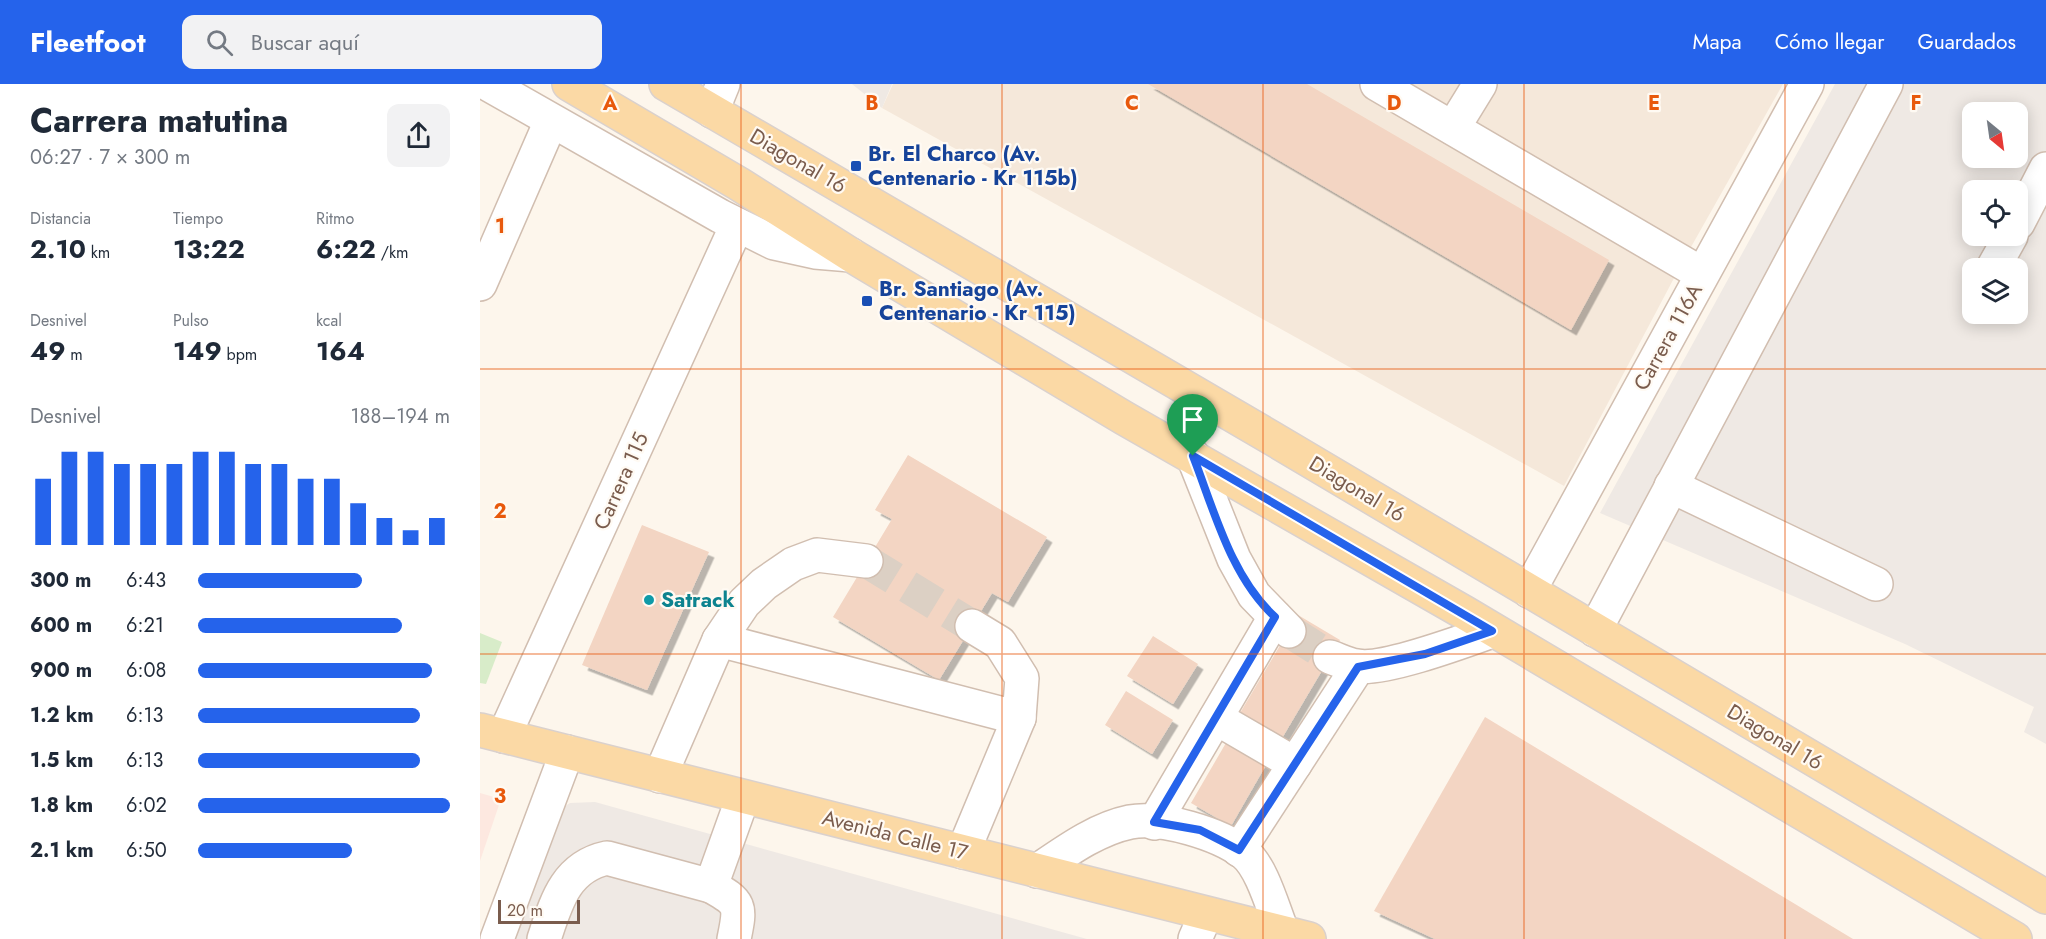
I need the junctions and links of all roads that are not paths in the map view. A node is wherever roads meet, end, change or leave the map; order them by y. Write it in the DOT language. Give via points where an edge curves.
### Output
graph roads {
  1 [pos="488,84"];
  2 [pos="568,84"];
  3 [pos="666,84"];
  4 [pos="1377,84"];
  5 [pos="1480,84"];
  6 [pos="1807,84"];
  7 [pos="1886,84"];
  8 [pos="717,97"];
  9 [pos="551,121"];
  10 [pos="1453,128"];
  11 [pos="2046,169"];
  12 [pos="2028,204"];
  13 [pos="737,225"];
  14 [pos="851,255"];
  15 [pos="1702,274"];
  16 [pos="480,284"];
  17 [pos="1193,456"];
  18 [pos="1671,486"];
  19 [pos="866,561"];
  20 [pos="1876,584"];
  21 [pos="1529,591"];
  22 [pos="972,626"];
  23 [pos="1595,630"];
  24 [pos="1492,631"];
  25 [pos="719,640"];
  26 [pos="1019,718"];
  27 [pos="1216,718"];
  28 [pos="492,733"];
  29 [pos="567,752"];
  30 [pos="1295,764"];
  31 [pos="660,776"];
  32 [pos="743,797"];
  33 [pos="1154,822"];
  34 [pos="1239,850"];
  35 [pos="963,852"];
  36 [pos="1037,871"];
  37 [pos="711,886"];
  38 [pos="2046,897"];
  39 [pos="1201,926"];
  40 [pos="1295,935"];
  41 [pos="497,939"];
  42 [pos="544,939"];
  43 [pos="734,939"];
  44 [pos="2015,939"];
  1 -- 9 [label="street"];
  2 -- 14 [label="main road"];
  3 -- 8 [label="main road, Diagonal 16"];
  4 -- 10 [label="street"];
  5 -- 10 [label="street"];
  6 -- 15 [label="street, Carrera 116A"];
  7 -- 18 [label="street"];
  8 -- 21 [label="main road, Diagonal 16"];
  9 -- 13 [label="street"];
  9 -- 16 [label="street"];
  10 -- 15 [label="street"];
  11 -- 12 [label="street"];
  13 -- 14 [label="street" via="774,243"];
  13 -- 28 [label="street, Carrera 115"];
  14 -- 17 [label="main road"];
  15 -- 21 [label="street, Carrera 116A"];
  17 -- 24 [label="main road"];
  17 -- 27 [label="street" via="1234,559 1254,595 1282,624"];
  18 -- 20 [label="street"];
  18 -- 23 [label="street"];
  19 -- 25 [label="street" via="818,555 793,564 744,603"];
  21 -- 23 [label="main road, Diagonal 16"];
  22 -- 26 [label="street" via="1000,643 1022,678"];
  23 -- 38 [label="main road, Diagonal 16"];
  24 -- 30 [label="street" via="1425,654 1344,662"];
  24 -- 44 [label="main road"];
  25 -- 26 [label="street"];
  25 -- 31 [label="street"];
  26 -- 35 [label="street"];
  27 -- 30 [label="street"];
  27 -- 33 [label="street"];
  28 -- 29 [label="main road, Avenida Calle 17"];
  29 -- 31 [label="main road, Avenida Calle 17"];
  29 -- 41 [label="street"];
  30 -- 34 [label="street"];
  31 -- 32 [label="main road, Avenida Calle 17"];
  32 -- 35 [label="main road, Avenida Calle 17"];
  32 -- 37 [label="street"];
  33 -- 34 [label="street" via="1200,830"];
  33 -- 36 [label="street" via="1131,822 1088,838"];
  34 -- 40 [label="street" via="1261,877"];
  35 -- 36 [label="main road, Avenida Calle 17"];
  36 -- 39 [label="main road, Avenida Calle 17"];
  37 -- 42 [label="street" via="607,858 592,861 561,890"];
  37 -- 43 [label="street" via="735,899 739,908"];
  39 -- 40 [label="main road, Avenida Calle 17"];
}
